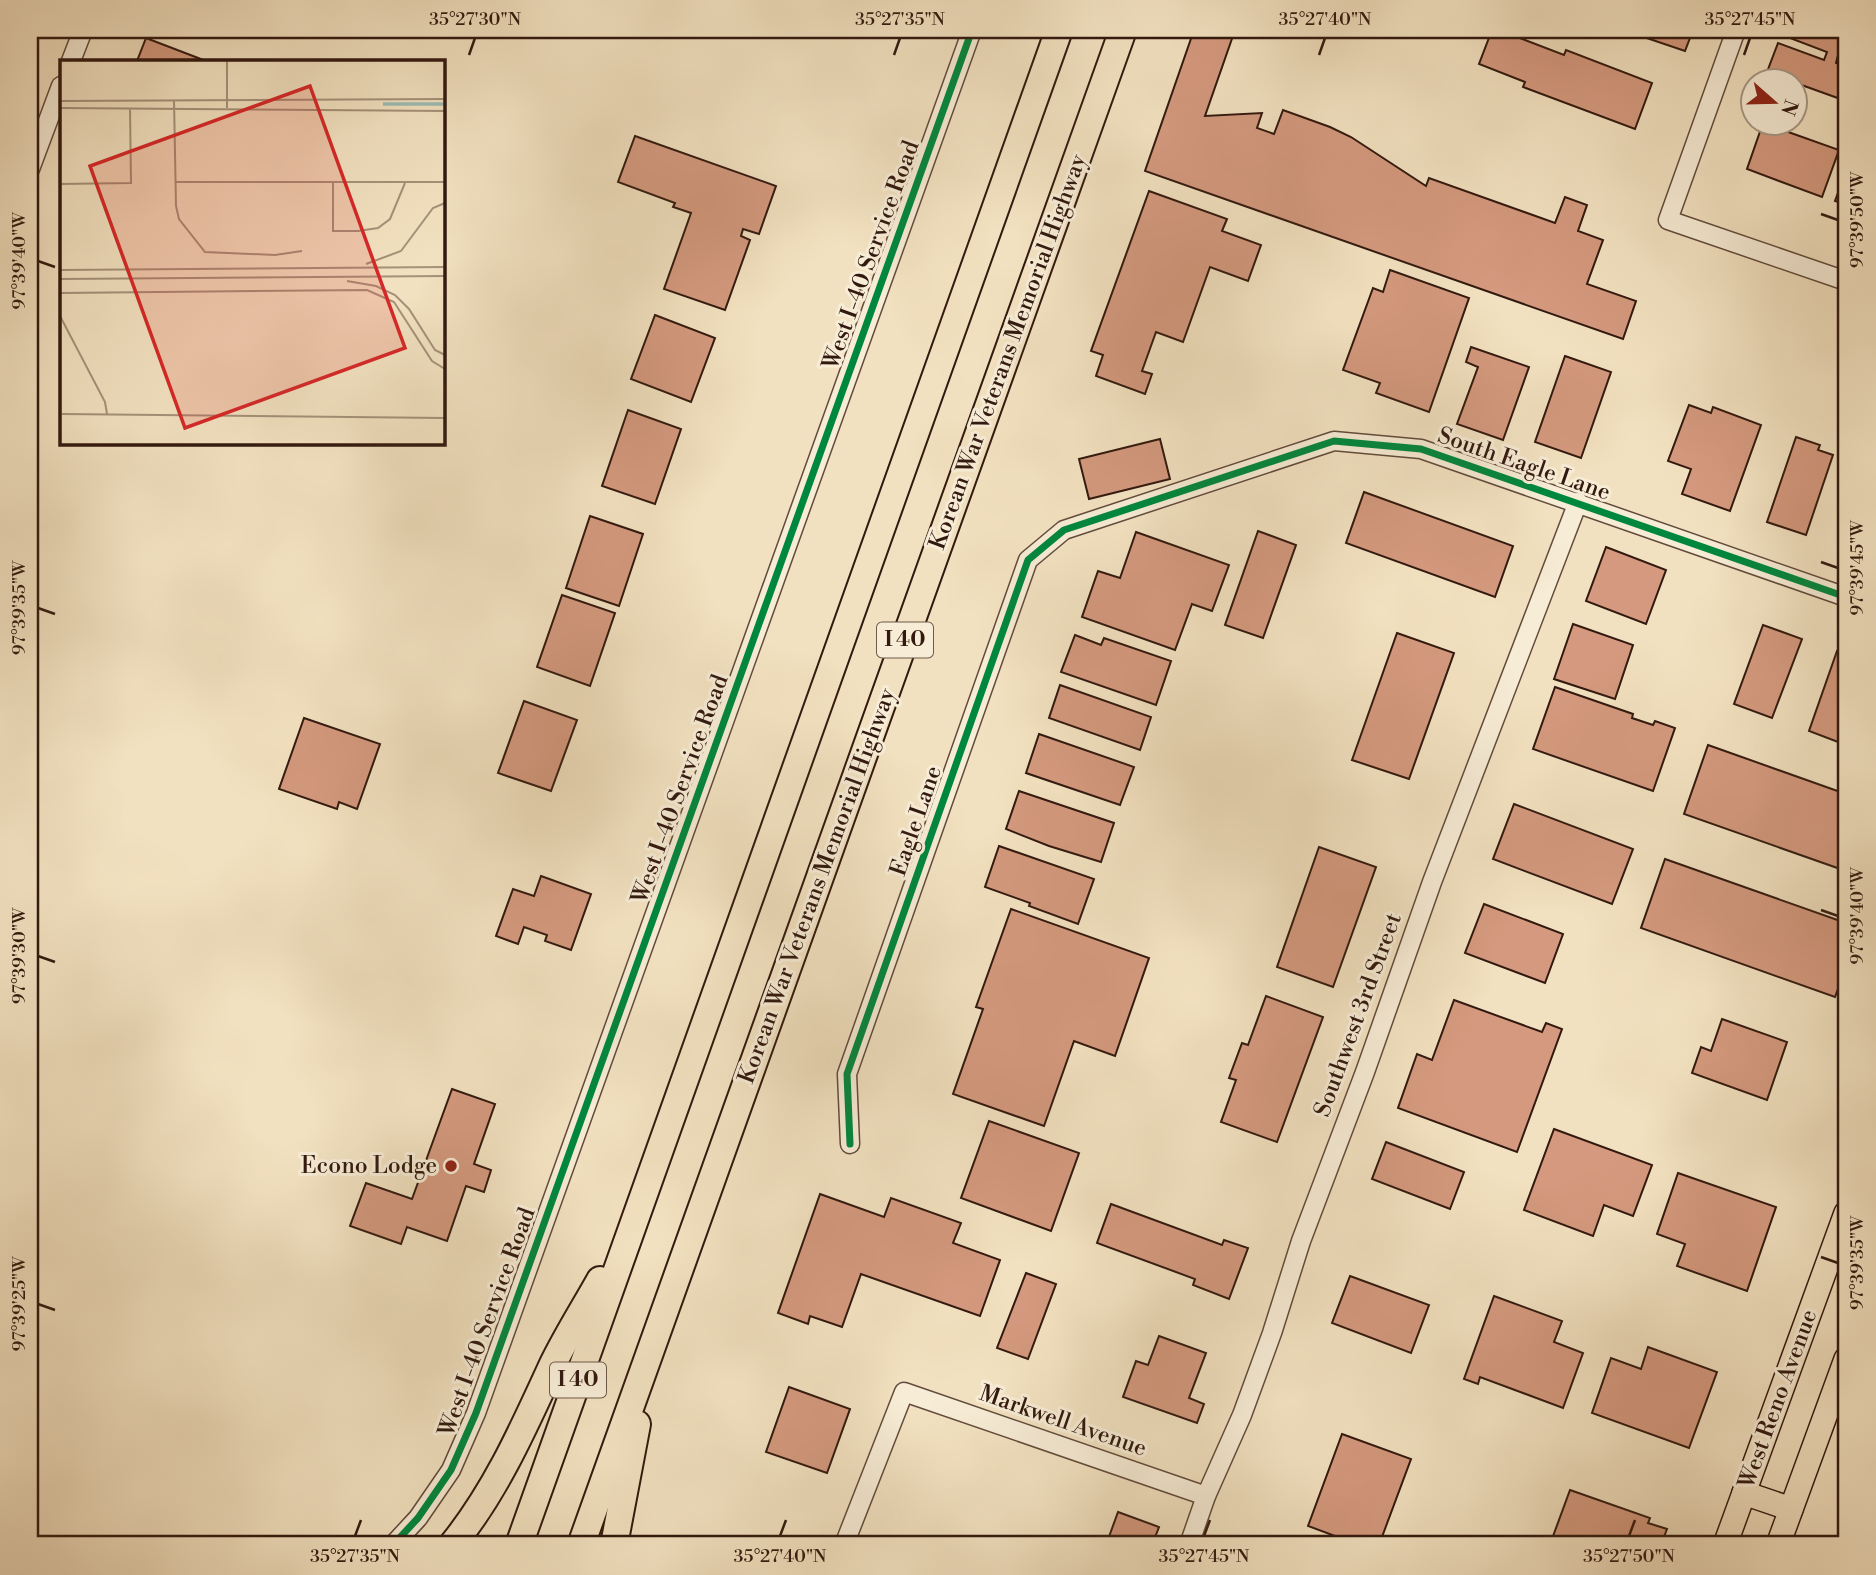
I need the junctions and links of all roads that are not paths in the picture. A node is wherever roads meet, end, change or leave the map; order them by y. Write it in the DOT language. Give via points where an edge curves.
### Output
graph roads {
  1 [pos="83,30"];
  2 [pos="972,30"];
  3 [pos="1059,30"];
  4 [pos="1123,30"];
  5 [pos="1736,30"];
  6 [pos="71,60"];
  7 [pos="60,89"];
  8 [pos="30,169"];
  9 [pos="1846,281"];
  10 [pos="1578,502"];
  11 [pos="1064,530"];
  12 [pos="1846,597"];
  13 [pos="849,1144"];
  14 [pos="1846,1213"];
  15 [pos="637,1214"];
  16 [pos="649,1353"];
  17 [pos="1846,1359"];
  18 [pos="1744,1493"];
  19 [pos="1206,1496"];
  20 [pos="1791,1509"];
  21 [pos="393,1545"];
  22 [pos="452,1545"];
  23 [pos="519,1545"];
  24 [pos="581,1545"];
  25 [pos="614,1545"];
  26 [pos="844,1545"];
  27 [pos="1189,1545"];
  28 [pos="1725,1545"];
  29 [pos="1778,1545"];
  1 -- 6 [label="street"];
  2 -- 21 [label="street, West I-40 Service Road" via="476,1413 452,1470"];
  3 -- 15 [label="highway, I 40"];
  4 -- 16 [label="highway, Korean War Veterans Memorial Highway / I 40"];
  5 -- 9 [label="street" via="1668,220"];
  7 -- 8 [label="street"];
  10 -- 11 [label="street, South Eagle Lane" via="1421,449 1334,441"];
  10 -- 12 [label="street, South Eagle Lane"];
  10 -- 19 [label="street, Southwest 3rd Street" via="1432,882 1242,1415"];
  11 -- 13 [label="street, Eagle Lane" via="1028,560 892,945 847,1074"];
  14 -- 18 [label="main road, West Reno Avenue"];
  15 -- 22 [label="highway" via="555,1361 521,1436 485,1500"];
  15 -- 23 [label="highway, I 40"];
  16 -- 24 [label="highway, Korean War Veterans Memorial Highway / I 40"];
  16 -- 25 [label="highway"];
  17 -- 20 [label="main road"];
  18 -- 20 [label="main road"];
  18 -- 28 [label="main road, West Reno Avenue"];
  19 -- 26 [label="street, Markwell Avenue" via="904,1392"];
  19 -- 27 [label="street, Southwest 3rd Street"];
  20 -- 29 [label="main road"];
}
